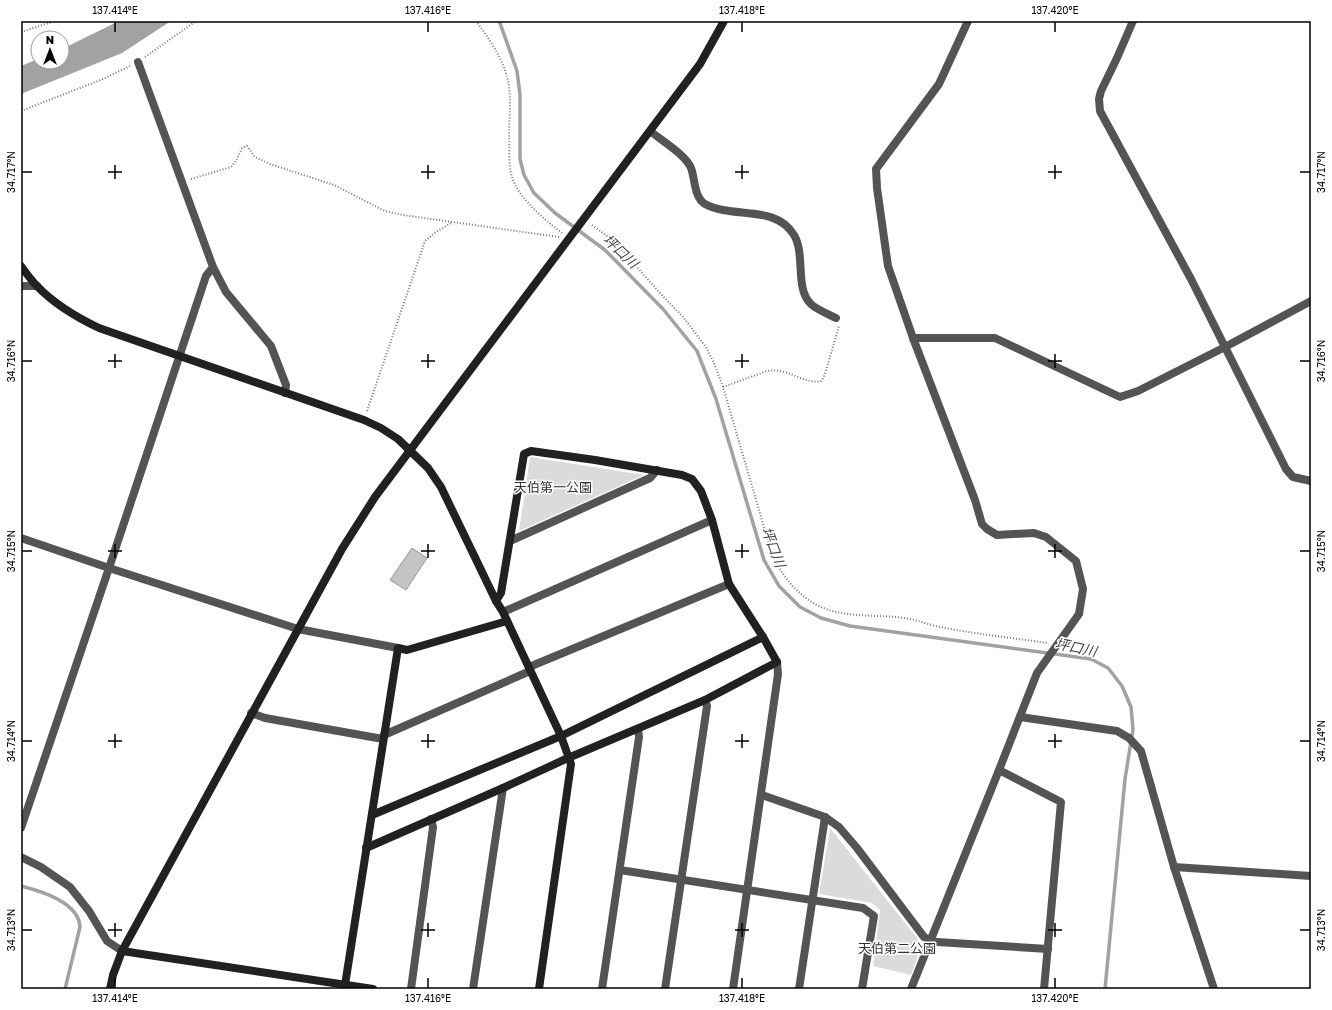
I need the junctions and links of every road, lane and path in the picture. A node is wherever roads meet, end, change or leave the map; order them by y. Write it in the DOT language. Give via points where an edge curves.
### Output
graph roads {
  1 [pos="55,21"];
  2 [pos="196,21"];
  3 [pos="476,21"];
  4 [pos="724,21"];
  5 [pos="968,21"];
  6 [pos="1133,21"];
  7 [pos="21,32"];
  8 [pos="138,62"];
  9 [pos="21,111"];
  10 [pos="650,131"];
  11 [pos="182,182"];
  12 [pos="584,220"];
  13 [pos="452,222"];
  14 [pos="570,239"];
  15 [pos="21,266"];
  16 [pos="213,267"];
  17 [pos="21,286"];
  18 [pos="37,286"];
  19 [pos="1311,301"];
  20 [pos="836,318"];
  21 [pos="913,338"];
  22 [pos="1225,347"];
  23 [pos="180,355"];
  24 [pos="723,387"];
  25 [pos="285,392"];
  26 [pos="364,420"];
  27 [pos="410,450"];
  28 [pos="658,470"];
  29 [pos="1311,481"];
  30 [pos="712,520"];
  31 [pos="21,538"];
  32 [pos="510,541"];
  33 [pos="109,568"];
  34 [pos="730,584"];
  35 [pos="496,601"];
  36 [pos="503,612"];
  37 [pos="507,621"];
  38 [pos="298,629"];
  39 [pos="763,637"];
  40 [pos="1056,647"];
  41 [pos="398,648"];
  42 [pos="777,662"];
  43 [pos="530,669"];
  44 [pos="705,700"];
  45 [pos="251,713"];
  46 [pos="1020,717"];
  47 [pos="638,729"];
  48 [pos="561,736"];
  49 [pos="383,737"];
  50 [pos="568,758"];
  51 [pos="999,770"];
  52 [pos="503,788"];
  53 [pos="762,795"];
  54 [pos="372,815"];
  55 [pos="825,817"];
  56 [pos="432,820"];
  57 [pos="21,828"];
  58 [pos="366,848"];
  59 [pos="21,857"];
  60 [pos="1174,867"];
  61 [pos="620,870"];
  62 [pos="1311,876"];
  63 [pos="682,880"];
  64 [pos="748,890"];
  65 [pos="812,900"];
  66 [pos="930,940"];
  67 [pos="1048,949"];
  68 [pos="122,951"];
  69 [pos="344,987"];
  70 [pos="110,989"];
  71 [pos="373,989"];
  72 [pos="411,989"];
  73 [pos="473,989"];
  74 [pos="539,989"];
  75 [pos="602,989"];
  76 [pos="665,989"];
  77 [pos="733,989"];
  78 [pos="799,989"];
  79 [pos="862,989"];
  80 [pos="911,989"];
  81 [pos="1044,989"];
  82 [pos="1214,989"];
  1 -- 7 [label="path"];
  2 -- 8 [label="path"];
  3 -- 14 [label="path" via="485,32 506,72 509,88 512,177 516,186 542,217"];
  4 -- 10 [label="street" via="700,64"];
  5 -- 21 [label="street" via="939,84 876,169 888,266"];
  6 -- 22 [label="street" via="1101,91 1100,110"];
  8 -- 9 [label="path" via="103,79"];
  8 -- 11 [label="street"];
  10 -- 12 [label="street"];
  10 -- 20 [label="street" via="683,157 690,167 703,203 717,209 768,216 784,223 800,249 805,298 812,306"];
  11 -- 13 [label="path" via="231,167 242,148 247,146 255,157 334,185 385,211"];
  11 -- 16 [label="street"];
  12 -- 14 [label="street"];
  12 -- 24 [label="path" via="614,241 683,317 706,347"];
  13 -- 14 [label="path"];
  13 -- 26 [label="path" via="425,241"];
  14 -- 27 [label="street"];
  15 -- 18 [label="street"];
  16 -- 23 [label="street" via="206,276"];
  16 -- 25 [label="street" via="226,292 271,346 286,385"];
  17 -- 18 [label="street"];
  18 -- 23 [label="street" via="59,305 98,328"];
  19 -- 22 [label="street"];
  20 -- 24 [label="path" via="839,330 821,381 812,381 775,369"];
  21 -- 22 [label="street" via="995,338 1120,397 1138,391"];
  21 -- 40 [label="street" via="982,524 996,535 1034,533 1046,537 1076,561 1083,589 1079,614"];
  22 -- 29 [label="street" via="1286,469 1293,477"];
  23 -- 25 [label="street"];
  23 -- 33 [label="street"];
  24 -- 40 [label="path" via="771,551 784,576 803,595 830,611 911,619 939,627"];
  25 -- 26 [label="street"];
  26 -- 27 [label="street" via="392,435"];
  27 -- 35 [label="street" via="428,468 441,487"];
  27 -- 38 [label="street" via="375,497 342,549"];
  28 -- 30 [label="street" via="692,479 701,491"];
  28 -- 32 [label="street" via="650,478"];
  28 -- 32 [label="street" via="531,451 524,454"];
  30 -- 34 [label="street"];
  30 -- 36 [label="street"];
  31 -- 33 [label="street"];
  32 -- 35 [label="street" via="501,593"];
  33 -- 38 [label="street"];
  33 -- 57 [label="street"];
  34 -- 39 [label="street"];
  34 -- 43 [label="street"];
  35 -- 36 [label="street"];
  36 -- 37 [label="street"];
  37 -- 41 [label="street" via="407,650"];
  37 -- 43 [label="street"];
  38 -- 41 [label="street"];
  38 -- 45 [label="street"];
  39 -- 42 [label="street"];
  39 -- 48 [label="street"];
  40 -- 46 [label="street" via="1037,673"];
  41 -- 49 [label="street"];
  42 -- 44 [label="street"];
  42 -- 53 [label="street" via="778,674"];
  43 -- 48 [label="street"];
  43 -- 49 [label="street"];
  44 -- 47 [label="street"];
  44 -- 63 [label="street" via="707,706"];
  45 -- 49 [label="street" via="266,718"];
  45 -- 68 [label="street"];
  46 -- 51 [label="street"];
  46 -- 60 [label="street" via="1117,731 1129,738 1141,751"];
  47 -- 50 [label="street"];
  47 -- 61 [label="street" via="639,737"];
  48 -- 50 [label="street"];
  48 -- 54 [label="street"];
  49 -- 54 [label="street"];
  50 -- 52 [label="street"];
  50 -- 74 [label="street" via="571,764"];
  51 -- 66 [label="street"];
  51 -- 67 [label="street" via="1061,802"];
  52 -- 56 [label="street"];
  52 -- 73 [label="street"];
  53 -- 55 [label="street"];
  53 -- 64 [label="street"];
  54 -- 58 [label="street"];
  55 -- 65 [label="street"];
  55 -- 66 [label="street" via="844,832 924,937"];
  56 -- 58 [label="street"];
  56 -- 72 [label="street"];
  58 -- 69 [label="street"];
  59 -- 68 [label="street" via="41,866 70,887 89,911 107,941"];
  60 -- 62 [label="street"];
  60 -- 82 [label="street"];
  61 -- 63 [label="street"];
  61 -- 75 [label="street"];
  63 -- 64 [label="street"];
  63 -- 76 [label="street"];
  64 -- 65 [label="street"];
  64 -- 77 [label="street"];
  65 -- 78 [label="street"];
  65 -- 79 [label="street" via="863,908 874,916"];
  66 -- 67 [label="street"];
  66 -- 80 [label="street"];
  67 -- 81 [label="street"];
  68 -- 69 [label="street"];
  68 -- 70 [label="street"];
  69 -- 71 [label="street"];
}
